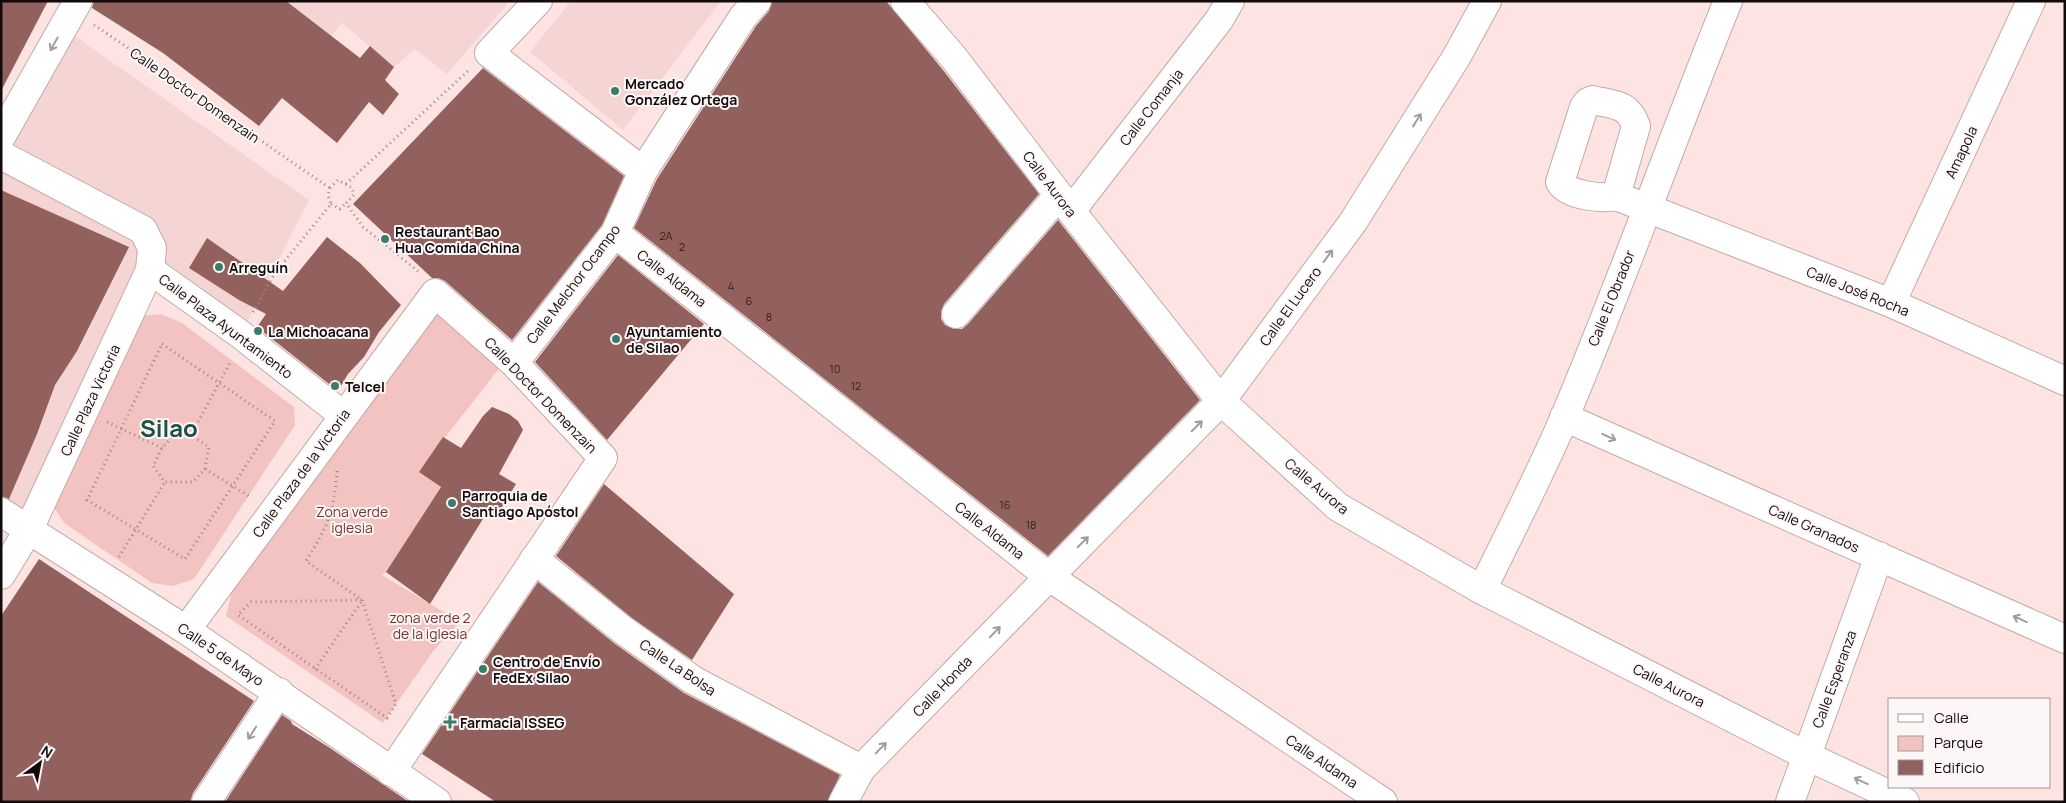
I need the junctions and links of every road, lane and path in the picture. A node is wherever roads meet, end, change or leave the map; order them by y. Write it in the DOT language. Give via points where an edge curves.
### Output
graph roads {
  1 [pos="538,1"];
  2 [pos="757,1"];
  3 [pos="905,1"];
  4 [pos="1230,1"];
  5 [pos="1487,1"];
  6 [pos="1728,1"];
  7 [pos="2031,1"];
  8 [pos="71,3"];
  9 [pos="489,52"];
  10 [pos="1,137"];
  11 [pos="1,155"];
  12 [pos="643,171"];
  13 [pos="346,184"];
  14 [pos="330,188"];
  15 [pos="1616,196"];
  16 [pos="346,203"];
  17 [pos="1065,203"];
  18 [pos="331,204"];
  19 [pos="1647,209"];
  20 [pos="615,233"];
  21 [pos="150,270"];
  22 [pos="435,293"];
  23 [pos="1890,303"];
  24 [pos="956,314"];
  25 [pos="240,334"];
  26 [pos="232,360"];
  27 [pos="514,363"];
  28 [pos="2065,381"];
  29 [pos="219,383"];
  30 [pos="1221,402"];
  31 [pos="343,415"];
  32 [pos="1564,417"];
  33 [pos="104,420"];
  34 [pos="121,427"];
  35 [pos="191,435"];
  36 [pos="162,448"];
  37 [pos="338,464"];
  38 [pos="205,469"];
  39 [pos="165,482"];
  40 [pos="232,486"];
  41 [pos="249,496"];
  42 [pos="1,512"];
  43 [pos="29,529"];
  44 [pos="137,530"];
  45 [pos="1879,556"];
  46 [pos="118,559"];
  47 [pos="534,559"];
  48 [pos="1,575"];
  49 [pos="1048,576"];
  50 [pos="1482,590"];
  51 [pos="362,600"];
  52 [pos="186,630"];
  53 [pos="2063,633"];
  54 [pos="316,669"];
  55 [pos="279,692"];
  56 [pos="1807,756"];
  57 [pos="861,769"];
  58 [pos="391,772"];
  59 [pos="206,802"];
  60 [pos="438,802"];
  61 [pos="843,802"];
  62 [pos="1382,802"];
  63 [pos="1790,802"];
  64 [pos="1905,802"];
  1 -- 9 [label="street"];
  2 -- 12 [label="street, Calle Melchor Ocampo"];
  3 -- 17 [label="street, Calle Aurora" via="954,58"];
  4 -- 17 [label="street, Calle Comanja" via="1219,20"];
  30 -- 5 [label="street, Calle El Lucero, one-way" via="1352,222 1457,56"];
  6 -- 19 [label="street, Calle El Obrador"];
  7 -- 23 [label="street, Amapola"];
  8 -- 10 [label="street, one-way"];
  8 -- 14 [label="path, Calle Doctor Domenzain" via="82,17"];
  9 -- 12 [label="street"];
  9 -- 13 [label="path"];
  11 -- 21 [label="street, Calle Plaza Ayuntamiento" via="143,230 152,248"];
  12 -- 20 [label="street, Calle Melchor Ocampo"];
  13 -- 14 [label="path" via="338,180"];
  13 -- 16 [label="path" via="354,195"];
  14 -- 18 [label="path"];
  15 -- 19 [label="street, Calle José Rocha"];
  16 -- 18 [label="path" via="340,209"];
  16 -- 22 [label="path" via="363,227 418,270"];
  17 -- 24 [label="street, Calle Comanja"];
  17 -- 30 [label="street, Calle Aurora"];
  18 -- 25 [label="path" via="275,274"];
  19 -- 23 [label="street, Calle José Rocha"];
  19 -- 32 [label="street, Calle El Obrador"];
  20 -- 27 [label="street, Calle Melchor Ocampo"];
  20 -- 49 [label="street, Calle Aldama"];
  21 -- 25 [label="street, Calle Plaza Ayuntamiento"];
  21 -- 43 [label="street, Calle Plaza Victoria"];
  22 -- 27 [label="street, Calle Doctor Domenzain"];
  22 -- 31 [label="street, Calle Plaza de la Victoria"];
  23 -- 28 [label="street, Calle José Rocha"];
  25 -- 31 [label="street, Calle Plaza Ayuntamiento"];
  26 -- 29 [label="path"];
  27 -- 47 [label="street, Calle Doctor Domenzain" via="603,458"];
  29 -- 34 [label="path" via="162,344"];
  29 -- 35 [label="path"];
  29 -- 40 [label="path" via="275,421"];
  49 -- 30 [label="street, Calle El Lucero, one-way"];
  30 -- 50 [label="street, Calle Aurora" via="1338,507"];
  31 -- 52 [label="street, Calle Plaza de la Victoria"];
  32 -- 45 [label="street, Calle Granados, one-way"];
  32 -- 50 [label="street, Calle El Obrador"];
  33 -- 34 [label="path"];
  34 -- 36 [label="path"];
  34 -- 44 [label="path" via="87,500"];
  35 -- 36 [label="path" via="174,435"];
  35 -- 38 [label="path" via="209,447"];
  36 -- 39 [label="path" via="154,466"];
  37 -- 51 [label="path" via="334,502 325,532 306,561"];
  38 -- 39 [label="path" via="193,482"];
  38 -- 40 [label="path"];
  39 -- 44 [label="path"];
  40 -- 41 [label="path"];
  40 -- 44 [label="path" via="185,559"];
  42 -- 43 [label="street, Calle 5 de Mayo"];
  43 -- 48 [label="street, Calle Plaza Victoria"];
  43 -- 52 [label="street, Calle 5 de Mayo"];
  44 -- 46 [label="path"];
  53 -- 45 [label="street, Calle Granados, one-way"];
  45 -- 56 [label="street, Calle Esperanza"];
  47 -- 57 [label="street, Calle La Bolsa" via="623,630 693,680"];
  47 -- 58 [label="street"];
  57 -- 49 [label="street, Calle Honda, one-way"];
  49 -- 62 [label="street, Calle Aldama"];
  50 -- 56 [label="street, Calle Aurora"];
  51 -- 54 [label="path"];
  51 -- 54 [label="path" via="396,704 387,718"];
  51 -- 54 [label="path" via="251,602 238,615"];
  52 -- 55 [label="street, Calle 5 de Mayo"];
  55 -- 58 [label="street, Calle 5 de Mayo"];
  55 -- 59 [label="street, one-way"];
  56 -- 63 [label="street, Calle Esperanza"];
  64 -- 56 [label="street, Calle Aurora, one-way"];
  57 -- 61 [label="street, Calle Honda"];
  58 -- 60 [label="street, Calle 5 de Mayo"];
}
